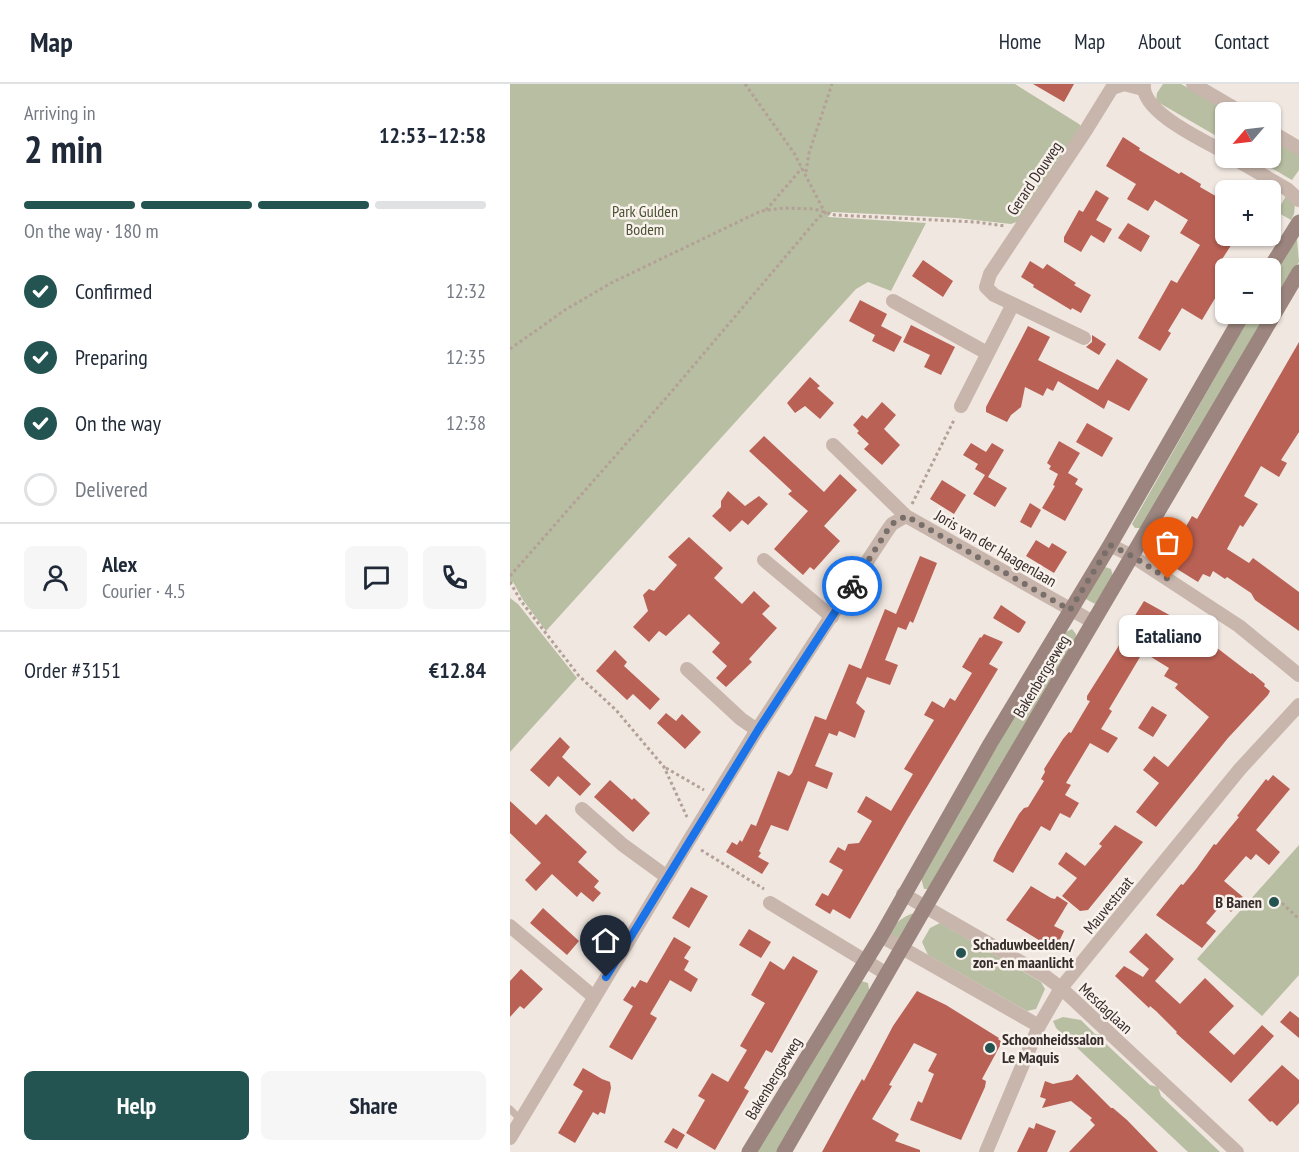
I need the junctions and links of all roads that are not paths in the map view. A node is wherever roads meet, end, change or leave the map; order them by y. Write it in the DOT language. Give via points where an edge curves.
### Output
graph roads {
  1 [pos="1193,84"];
  2 [pos="1143,87"];
  3 [pos="1223,102"];
  4 [pos="1281,137"];
  5 [pos="1215,147"];
  6 [pos="1299,148"];
  7 [pos="1250,168"];
  8 [pos="1299,200"];
  9 [pos="1299,222"];
  10 [pos="1276,258"];
  11 [pos="1299,272"];
  12 [pos="893,301"];
  13 [pos="1013,304"];
  14 [pos="1237,324"];
  15 [pos="1084,338"];
  16 [pos="987,353"];
  17 [pos="961,406"];
  18 [pos="833,445"];
  19 [pos="906,516"];
  20 [pos="1110,545"];
  21 [pos="1132,556"];
  22 [pos="764,560"];
  23 [pos="1070,610"];
  24 [pos="832,617"];
  25 [pos="1093,622"];
  26 [pos="687,669"];
  27 [pos="1299,675"];
  28 [pos="1299,705"];
  29 [pos="758,730"];
  30 [pos="582,809"];
  31 [pos="667,877"];
  32 [pos="903,894"];
  33 [pos="770,903"];
  34 [pos="926,906"];
  35 [pos="510,926"];
  36 [pos="881,936"];
  37 [pos="902,948"];
  38 [pos="866,962"];
  39 [pos="887,974"];
  40 [pos="1061,988"];
  41 [pos="594,997"];
  42 [pos="1039,1026"];
  43 [pos="510,1109"];
  44 [pos="521,1120"];
  45 [pos="510,1138"];
  46 [pos="749,1152"];
  47 [pos="784,1152"];
  48 [pos="986,1152"];
  49 [pos="1237,1152"];
  1 -- 3 [label="street"];
  2 -- 5 [label="street" via="1148,100 1163,116"];
  2 -- 13 [label="street, Gerard Douweg" via="1124,84 1112,88 990,274 986,287 994,296"];
  4 -- 6 [label="street"];
  7 -- 8 [label="street"];
  9 -- 10 [label="street"];
  11 -- 21 [label="street, Bakenbergseweg"];
  12 -- 16 [label="street"];
  13 -- 15 [label="street, Gerard Douweg"];
  13 -- 16 [label="street"];
  14 -- 20 [label="street, Bakenbergseweg"];
  16 -- 17 [label="street"];
  18 -- 19 [label="street, Joris van der Haagenlaan"];
  19 -- 23 [label="street, Joris van der Haagenlaan"];
  19 -- 24 [label="street" via="892,524"];
  20 -- 21 [label="street"];
  20 -- 23 [label="street, Bakenbergseweg"];
  21 -- 25 [label="street, Bakenbergseweg"];
  21 -- 27 [label="street" via="1239,626"];
  22 -- 24 [label="street"];
  23 -- 25 [label="street, Joris van der Haagenlaan"];
  23 -- 32 [label="street, Bakenbergseweg"];
  24 -- 29 [label="street"];
  25 -- 34 [label="street, Bakenbergseweg"];
  26 -- 29 [label="street"];
  28 -- 40 [label="street, Mauvestraat" via="1240,769"];
  29 -- 31 [label="street"];
  30 -- 31 [label="street"];
  31 -- 41 [label="street"];
  32 -- 34 [label="street, Mesdaglaan"];
  32 -- 36 [label="street, Bakenbergseweg"];
  33 -- 38 [label="street"];
  34 -- 37 [label="street, Bakenbergseweg"];
  34 -- 40 [label="street, Mesdaglaan"];
  35 -- 41 [label="street"];
  36 -- 37 [label="street"];
  36 -- 38 [label="street, Bakenbergseweg"];
  37 -- 39 [label="street, Bakenbergseweg"];
  37 -- 42 [label="street"];
  38 -- 39 [label="street"];
  38 -- 46 [label="street, Bakenbergseweg"];
  39 -- 47 [label="street, Bakenbergseweg"];
  40 -- 42 [label="street, Mauvestraat"];
  40 -- 49 [label="street, Mesdaglaan"];
  41 -- 44 [label="street"];
  42 -- 48 [label="street, Mauvestraat"];
  43 -- 44 [label="lane"];
  44 -- 45 [label="street"];
}
